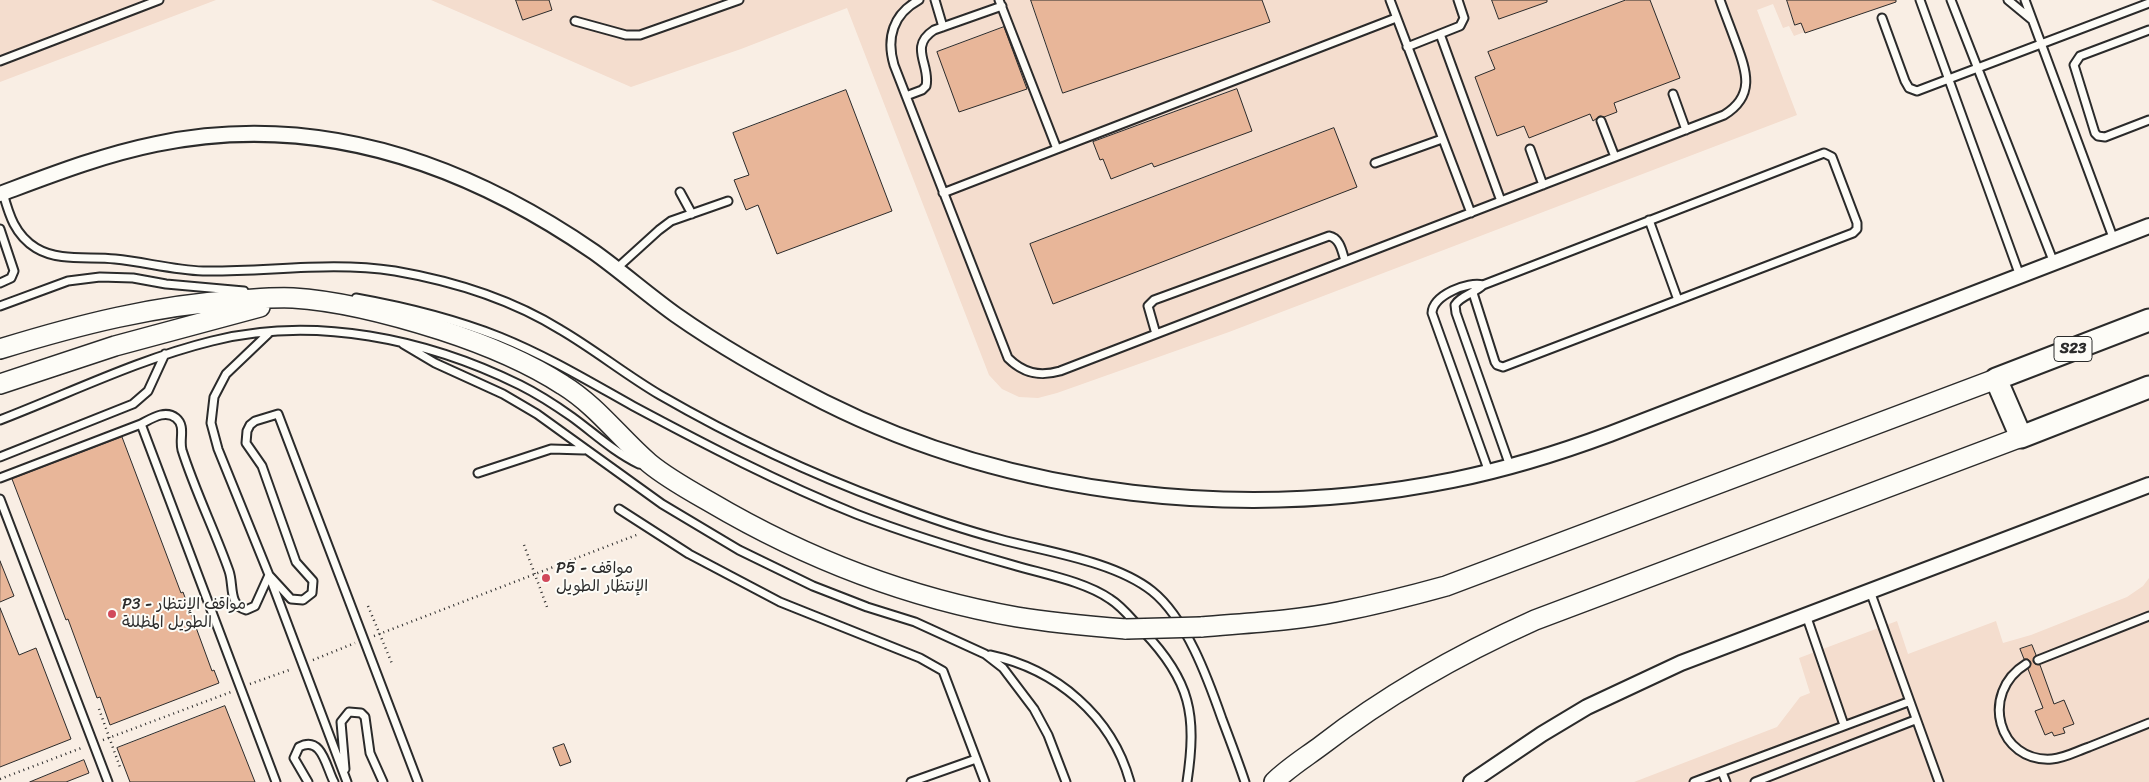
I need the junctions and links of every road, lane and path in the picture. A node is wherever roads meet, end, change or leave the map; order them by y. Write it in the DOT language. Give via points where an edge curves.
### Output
graph roads {
  1 [pos="159,0"];
  2 [pos="739,0"];
  3 [pos="919,0"];
  4 [pos="935,0"];
  5 [pos="1390,0"];
  6 [pos="1458,0"];
  7 [pos="1720,0"];
  8 [pos="1920,0"];
  9 [pos="1951,0"];
  10 [pos="2008,0"];
  11 [pos="2025,0"];
  12 [pos="718,3"];
  13 [pos="1000,3"];
  14 [pos="2149,3"];
  15 [pos="1396,18"];
  16 [pos="1882,18"];
  17 [pos="2032,19"];
  18 [pos="575,21"];
  19 [pos="943,26"];
  20 [pos="2149,30"];
  21 [pos="1440,34"];
  22 [pos="2041,44"];
  23 [pos="1407,46"];
  24 [pos="0,61"];
  25 [pos="1978,69"];
  26 [pos="1950,80"];
  27 [pos="1673,94"];
  28 [pos="906,96"];
  29 [pos="1601,120"];
  30 [pos="2149,120"];
  31 [pos="1686,130"];
  32 [pos="1442,139"];
  33 [pos="1057,149"];
  34 [pos="1530,149"];
  35 [pos="1614,157"];
  36 [pos="1375,163"];
  37 [pos="1543,185"];
  38 [pos="680,192"];
  39 [pos="1,193"];
  40 [pos="943,193"];
  41 [pos="728,201"];
  42 [pos="1500,201"];
  43 [pos="1471,213"];
  44 [pos="692,214"];
  45 [pos="1648,220"];
  46 [pos="2149,226"];
  47 [pos="0,229"];
  48 [pos="2,240"];
  49 [pos="2114,240"];
  50 [pos="1345,261"];
  51 [pos="2054,263"];
  52 [pos="616,269"];
  53 [pos="2021,276"];
  54 [pos="0,283"];
  55 [pos="1483,285"];
  56 [pos="325,293"];
  57 [pos="1473,293"];
  58 [pos="350,296"];
  59 [pos="293,298"];
  60 [pos="1678,300"];
  61 [pos="0,306"];
  62 [pos="2149,320"];
  63 [pos="271,332"];
  64 [pos="1156,334"];
  65 [pos="404,344"];
  66 [pos="0,349"];
  67 [pos="165,354"];
  68 [pos="1996,379"];
  69 [pos="0,384"];
  70 [pos="2149,387"];
  71 [pos="0,420"];
  72 [pos="140,424"];
  73 [pos="2020,437"];
  74 [pos="585,450"];
  75 [pos="0,457"];
  76 [pos="1510,466"];
  77 [pos="1489,472"];
  78 [pos="478,473"];
  79 [pos="663,474"];
  80 [pos="0,478"];
  81 [pos="2149,485"];
  82 [pos="0,499"];
  83 [pos="619,509"];
  84 [pos="650,530"];
  85 [pos="524,545"];
  86 [pos="269,575"];
  87 [pos="535,575"];
  88 [pos="1870,591"];
  89 [pos="368,606"];
  90 [pos="547,607"];
  91 [pos="1806,615"];
  92 [pos="2149,616"];
  93 [pos="380,634"];
  94 [pos="364,640"];
  95 [pos="985,654"];
  96 [pos="2038,660"];
  97 [pos="2026,664"];
  98 [pos="302,665"];
  99 [pos="393,666"];
  100 [pos="241,688"];
  101 [pos="1908,702"];
  102 [pos="99,709"];
  103 [pos="1915,720"];
  104 [pos="2149,723"];
  105 [pos="1844,726"];
  106 [pos="110,738"];
  107 [pos="94,744"];
  108 [pos="976,759"];
  109 [pos="122,770"];
  110 [pos="1722,772"];
  111 [pos="0,779"];
  112 [pos="346,780"];
  113 [pos="1275,780"];
  114 [pos="1476,780"];
  115 [pos="108,782"];
  116 [pos="276,782"];
  117 [pos="308,782"];
  118 [pos="334,782"];
  119 [pos="383,782"];
  120 [pos="418,782"];
  121 [pos="911,782"];
  122 [pos="985,782"];
  123 [pos="1066,782"];
  124 [pos="1130,782"];
  125 [pos="1187,782"];
  126 [pos="1245,782"];
  127 [pos="1694,782"];
  128 [pos="1726,782"];
  129 [pos="1755,782"];
  130 [pos="1939,782"];
  1 -- 24 [label="lane"];
  2 -- 12 [label="lane"];
  3 -- 28 [label="lane" via="898,17 890,40 890,53"];
  4 -- 19 [label="lane"];
  5 -- 15 [label="lane"];
  6 -- 21 [label="lane" via="1463,13 1462,22"];
  7 -- 31 [label="lane" via="1744,64 1745,89 1732,110"];
  8 -- 26 [label="lane"];
  9 -- 25 [label="lane"];
  10 -- 17 [label="lane"];
  11 -- 17 [label="lane"];
  12 -- 18 [label="lane" via="640,35 626,35"];
  13 -- 19 [label="lane"];
  13 -- 33 [label="lane"];
  14 -- 22 [label="lane"];
  15 -- 23 [label="lane"];
  15 -- 33 [label="lane"];
  16 -- 26 [label="lane" via="1909,88 1921,90"];
  17 -- 22 [label="lane"];
  19 -- 28 [label="lane" via="930,32 922,44 926,86"];
  20 -- 30 [label="lane" via="2080,56 2074,65 2098,136 2105,137"];
  21 -- 23 [label="lane"];
  21 -- 42 [label="lane"];
  22 -- 25 [label="lane"];
  22 -- 49 [label="lane"];
  23 -- 32 [label="lane"];
  25 -- 26 [label="lane"];
  25 -- 51 [label="lane"];
  26 -- 53 [label="lane"];
  27 -- 31 [label="lane"];
  28 -- 40 [label="lane"];
  29 -- 35 [label="lane"];
  31 -- 35 [label="lane"];
  32 -- 36 [label="lane"];
  32 -- 43 [label="lane"];
  33 -- 40 [label="lane"];
  34 -- 37 [label="lane"];
  35 -- 37 [label="lane"];
  37 -- 42 [label="lane"];
  38 -- 44 [label="lane"];
  39 -- 52 [label="street" via="98,158 157,144 225,136 303,136 380,150 464,179 510,200"];
  39 -- 126 [label="lane" via="18,232 33,246 51,255 116,259 198,271 349,266 399,272 473,290 537,316 672,402 821,476 961,528 1123,573 1165,602 1192,646 1203,667"];
  40 -- 64 [label="lane" via="1008,358 1016,366 1037,374 1049,374"];
  41 -- 44 [label="lane"];
  42 -- 43 [label="lane"];
  43 -- 50 [label="lane"];
  44 -- 52 [label="lane" via="665,225"];
  45 -- 55 [label="lane"];
  45 -- 60 [label="lane"];
  45 -- 60 [label="lane" via="1824,153 1832,157 1845,189 1857,226 1853,234"];
  46 -- 49 [label="street"];
  47 -- 48 [label="lane"];
  48 -- 54 [label="lane" via="14,271 11,278"];
  49 -- 51 [label="street"];
  50 -- 64 [label="lane"];
  50 -- 64 [label="lane" via="1338,241 1329,236 1154,300 1148,306"];
  51 -- 53 [label="street"];
  52 -- 77 [label="street" via="712,339 829,405 921,443 1033,476 1163,496 1261,500 1358,495"];
  53 -- 76 [label="street" via="1602,437"];
  55 -- 57 [label="lane"];
  55 -- 77 [label="lane" via="1473,284 1443,296 1433,305 1432,312"];
  56 -- 61 [label="lane" via="227,290 100,277 68,281"];
  57 -- 60 [label="lane" via="1495,362 1500,367"];
  57 -- 76 [label="lane" via="1457,301 1454,309"];
  58 -- 125 [label="lane" via="427,313 501,338 549,359 742,463 818,498 936,543 1103,594 1162,651 1177,673 1190,719"];
  59 -- 66 [label="street" via="228,301 132,314 68,328"];
  59 -- 69 [label="street" via="115,346"];
  59 -- 79 [label="street" via="416,322 520,360 591,405"];
  62 -- 68 [label="main road, S23"];
  63 -- 65 [label="lane" via="333,332"];
  63 -- 67 [label="lane" via="213,340"];
  63 -- 86 [label="lane" via="226,374 214,397 211,424"];
  65 -- 74 [label="lane" via="520,404"];
  65 -- 79 [label="lane" via="450,356 520,385 556,406 616,452"];
  67 -- 71 [label="lane"];
  67 -- 75 [label="lane" via="148,391 133,404"];
  68 -- 73 [label="main road"];
  68 -- 79 [label="street, bridge" via="1446,586 1336,612 1269,622 1201,627 1126,629 963,606 893,585 808,553"];
  70 -- 73 [label="main road"];
  72 -- 80 [label="lane"];
  72 -- 86 [label="lane" via="163,414 175,417 182,427 182,450 230,574 237,606 246,610 255,606"];
  72 -- 100 [label="lane"];
  73 -- 113 [label="street" via="1535,620 1485,642 1390,696"];
  74 -- 78 [label="lane" via="551,449"];
  74 -- 95 [label="lane" via="687,520 739,550 813,586 915,622"];
  76 -- 77 [label="street"];
  81 -- 88 [label="street"];
  82 -- 107 [label="lane"];
  83 -- 84 [label="lane"];
  84 -- 87 [label="path"];
  84 -- 108 [label="lane" via="780,602 943,670"];
  85 -- 87 [label="path"];
  86 -- 94 [label="lane" via="291,599 303,600 312,593 313,581 296,562 262,466 246,443 246,431 250,425 278,414"];
  86 -- 98 [label="lane"];
  87 -- 90 [label="path"];
  87 -- 93 [label="path"];
  88 -- 91 [label="street"];
  88 -- 101 [label="lane"];
  89 -- 93 [label="path"];
  91 -- 105 [label="lane"];
  91 -- 114 [label="street" via="1633,684 1542,734"];
  92 -- 96 [label="lane"];
  93 -- 94 [label="path"];
  93 -- 99 [label="path"];
  94 -- 98 [label="path"];
  94 -- 120 [label="lane"];
  95 -- 123 [label="lane" via="1003,668 1034,709"];
  95 -- 124 [label="lane" via="1027,666 1081,700 1109,734"];
  97 -- 104 [label="lane" via="2006,682 1998,712 2010,741 2036,758 2068,755"];
  98 -- 100 [label="path"];
  98 -- 112 [label="lane"];
  100 -- 106 [label="path"];
  100 -- 116 [label="lane"];
  101 -- 103 [label="lane"];
  101 -- 105 [label="lane"];
  102 -- 106 [label="path"];
  103 -- 129 [label="lane"];
  103 -- 130 [label="lane"];
  105 -- 110 [label="lane"];
  106 -- 107 [label="path"];
  106 -- 109 [label="path"];
  107 -- 111 [label="path"];
  107 -- 115 [label="lane"];
  108 -- 121 [label="lane"];
  108 -- 122 [label="lane"];
  110 -- 127 [label="lane"];
  110 -- 128 [label="lane"];
  112 -- 119 [label="lane" via="341,722 349,712 355,711 366,717 370,753"];
  117 -- 118 [label="lane" via="294,758 299,747 312,744 321,751"];
}
